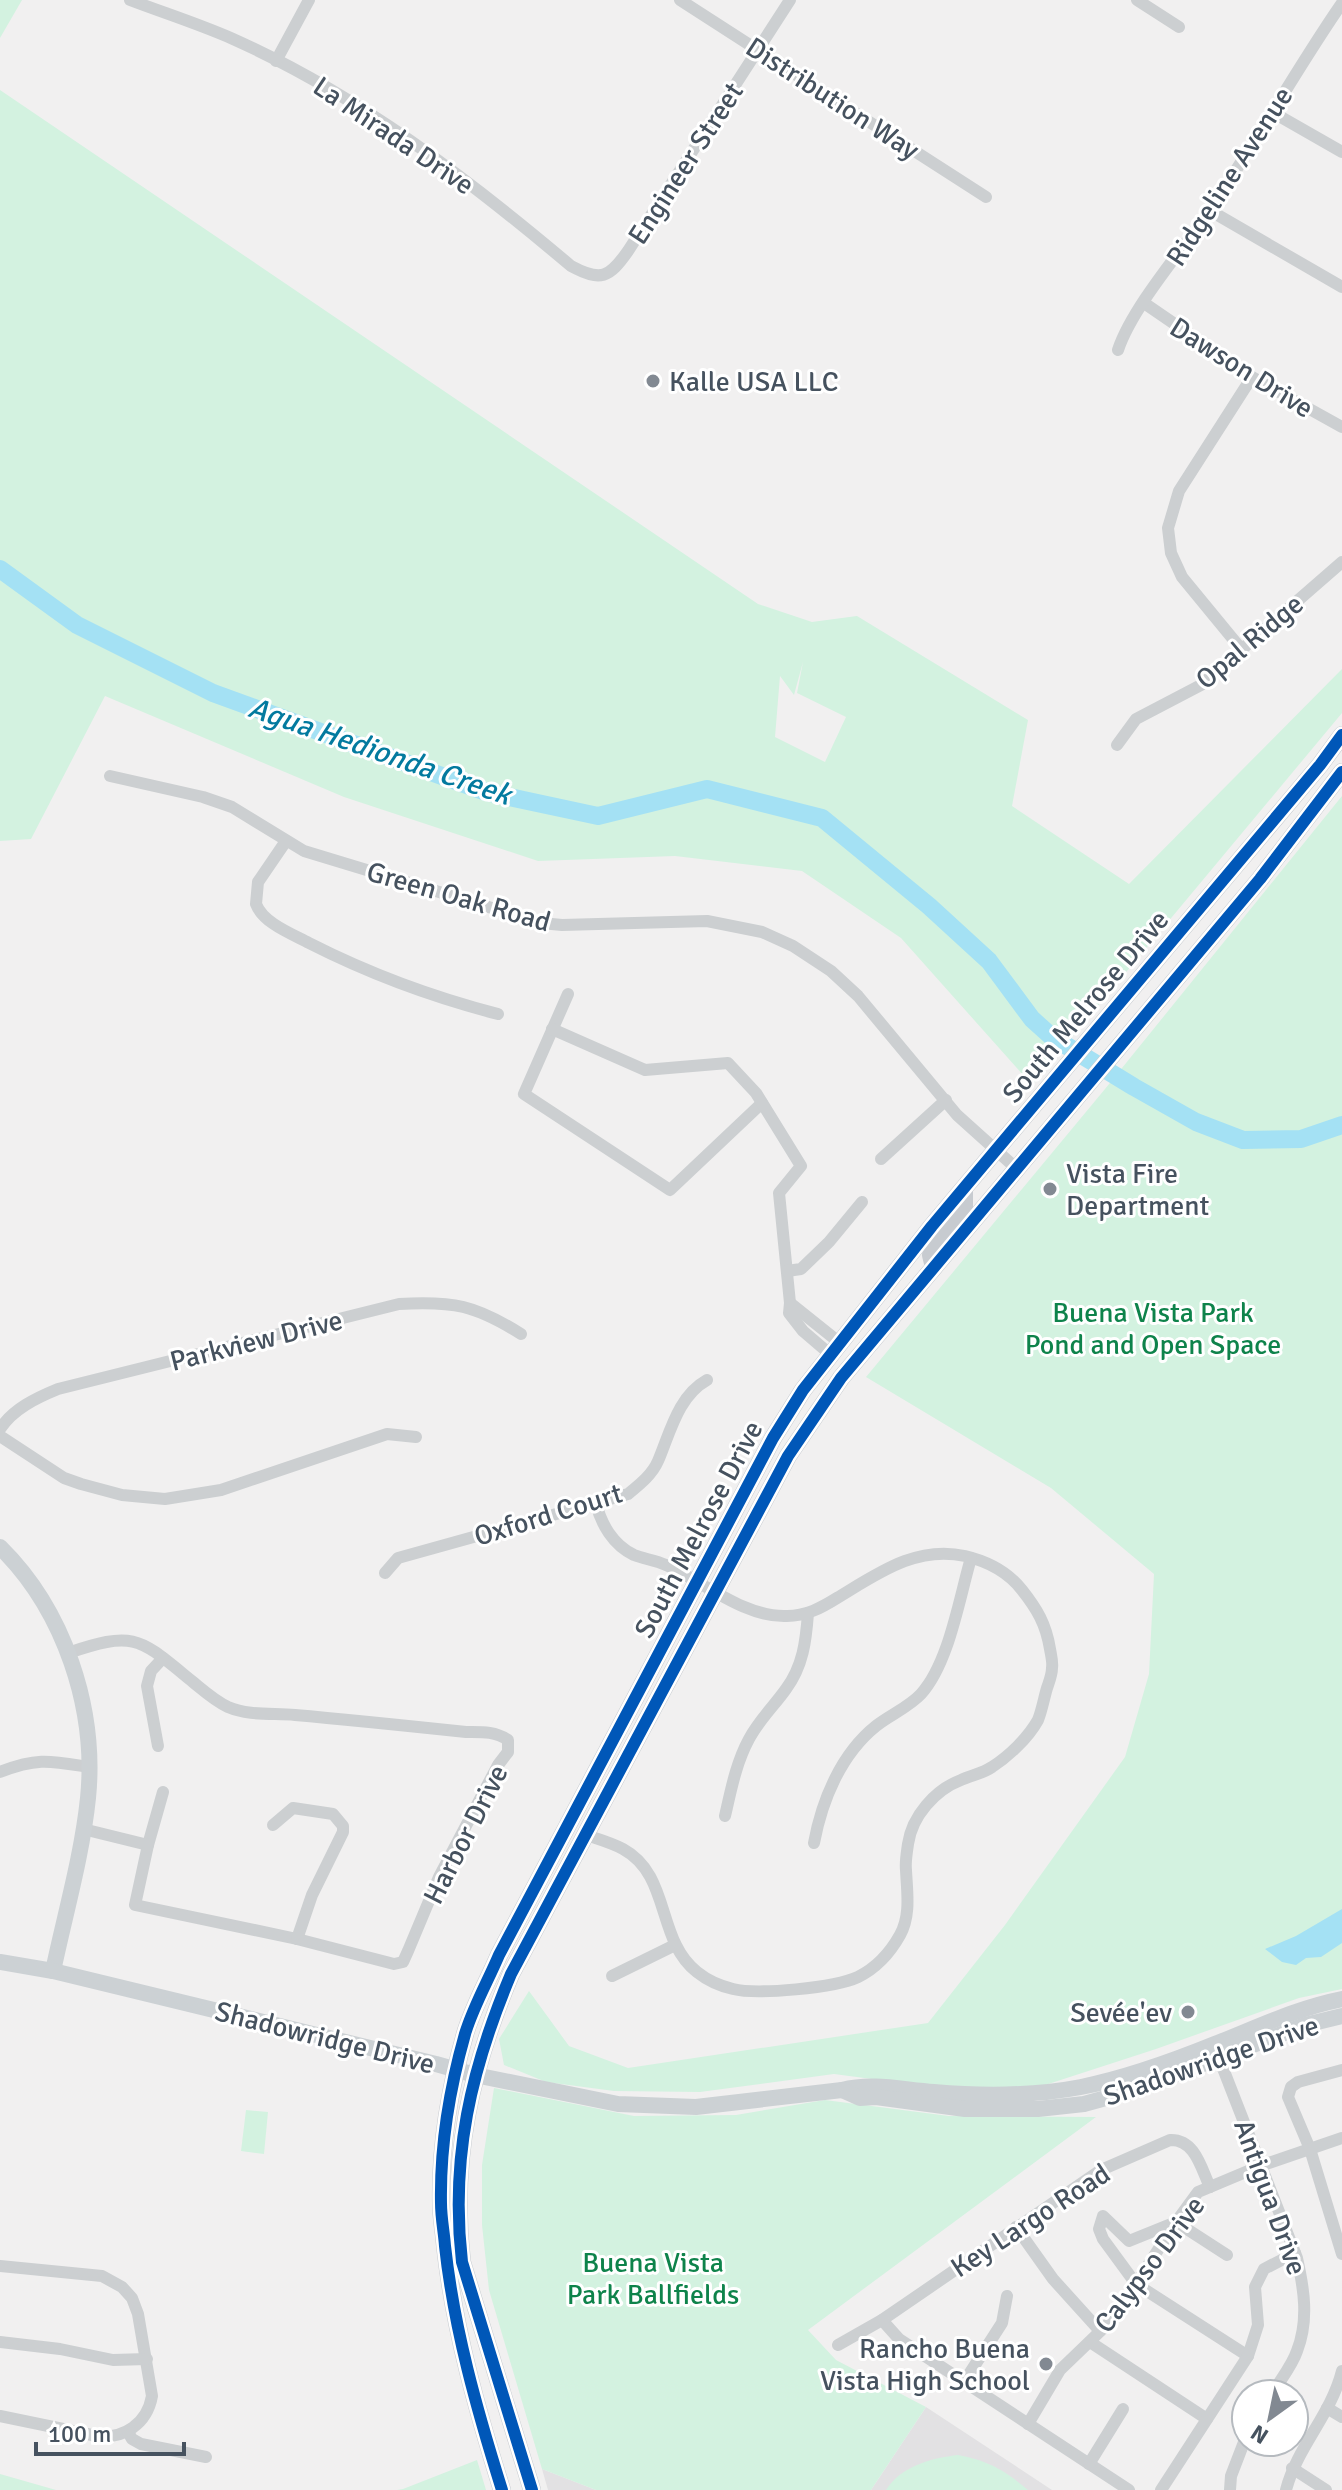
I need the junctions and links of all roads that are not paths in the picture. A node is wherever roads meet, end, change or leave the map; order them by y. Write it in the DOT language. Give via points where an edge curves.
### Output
graph roads {
  1 [pos="130,0"];
  2 [pos="309,0"];
  3 [pos="680,0"];
  4 [pos="790,0"];
  5 [pos="1137,0"];
  6 [pos="1340,10"];
  7 [pos="1179,27"];
  8 [pos="759,50"];
  9 [pos="276,61"];
  10 [pos="1272,112"];
  11 [pos="1342,152"];
  12 [pos="986,197"];
  13 [pos="1209,210"];
  14 [pos="598,277"];
  15 [pos="1342,287"];
  16 [pos="1144,303"];
  17 [pos="1118,350"];
  18 [pos="1252,377"];
  19 [pos="1342,427"];
  20 [pos="1342,562"];
  21 [pos="1242,650"];
  22 [pos="1342,735"];
  23 [pos="1117,745"];
  24 [pos="1342,772"];
  25 [pos="110,776"];
  26 [pos="286,841"];
  27 [pos="568,994"];
  28 [pos="498,1014"];
  29 [pos="552,1029"];
  30 [pos="946,1100"];
  31 [pos="762,1103"];
  32 [pos="995,1151"];
  33 [pos="881,1159"];
  34 [pos="1017,1169"];
  35 [pos="964,1189"];
  36 [pos="862,1202"];
  37 [pos="934,1268"];
  38 [pos="787,1271"];
  39 [pos="521,1334"];
  40 [pos="836,1349"];
  41 [pos="707,1380"];
  42 [pos="0,1429"];
  43 [pos="0,1436"];
  44 [pos="416,1437"];
  45 [pos="596,1503"];
  46 [pos="0,1547"];
  47 [pos="971,1558"];
  48 [pos="385,1573"];
  49 [pos="695,1582"];
  50 [pos="715,1592"];
  51 [pos="808,1613"];
  52 [pos="68,1653"];
  53 [pos="163,1658"];
  54 [pos="158,1746"];
  55 [pos="89,1767"];
  56 [pos="0,1772"];
  57 [pos="163,1792"];
  58 [pos="725,1816"];
  59 [pos="273,1825"];
  60 [pos="83,1829"];
  61 [pos="586,1835"];
  62 [pos="814,1843"];
  63 [pos="148,1845"];
  64 [pos="297,1939"];
  65 [pos="675,1945"];
  66 [pos="0,1962"];
  67 [pos="53,1971"];
  68 [pos="612,1976"];
  69 [pos="1342,1999"];
  70 [pos="1342,2016"];
  71 [pos="1216,2052"];
  72 [pos="1342,2070"];
  73 [pos="465,2073"];
  74 [pos="1342,2138"];
  75 [pos="1310,2149"];
  76 [pos="1260,2166"];
  77 [pos="1210,2187"];
  78 [pos="1176,2222"];
  79 [pos="1016,2227"];
  80 [pos="1295,2253"];
  81 [pos="1342,2254"];
  82 [pos="1227,2255"];
  83 [pos="0,2266"];
  84 [pos="1136,2284"];
  85 [pos="1007,2296"];
  86 [pos="882,2320"];
  87 [pos="1100,2331"];
  88 [pos="0,2342"];
  89 [pos="1090,2342"];
  90 [pos="838,2345"];
  91 [pos="1248,2356"];
  92 [pos="147,2359"];
  93 [pos="1342,2371"];
  94 [pos="1281,2378"];
  95 [pos="964,2382"];
  96 [pos="1327,2408"];
  97 [pos="1123,2409"];
  98 [pos="0,2416"];
  99 [pos="1342,2417"];
  100 [pos="1207,2419"];
  101 [pos="1028,2424"];
  102 [pos="128,2432"];
  103 [pos="206,2457"];
  104 [pos="1238,2458"];
  105 [pos="1089,2464"];
  106 [pos="1292,2468"];
  107 [pos="502,2490"];
  108 [pos="532,2490"];
  109 [pos="1129,2490"];
  110 [pos="1161,2490"];
  111 [pos="1230,2490"];
  112 [pos="1286,2490"];
  113 [pos="1326,2490"];
  1 -- 9 [label="street, La Mirada Drive" via="234,39"];
  2 -- 9 [label="street"];
  3 -- 8 [label="street, Distribution Way"];
  4 -- 8 [label="street, Engineer Street"];
  5 -- 7 [label="street"];
  6 -- 10 [label="street, Ridgeline Avenue"];
  8 -- 12 [label="street, Distribution Way"];
  8 -- 14 [label="street, Engineer Street" via="628,251 618,265"];
  9 -- 14 [label="street, La Mirada Drive" via="365,108 571,266"];
  10 -- 11 [label="street"];
  10 -- 13 [label="street, Ridgeline Avenue"];
  13 -- 15 [label="street"];
  13 -- 16 [label="street, Ridgeline Avenue"];
  16 -- 17 [label="street, Ridgeline Avenue"];
  16 -- 18 [label="street, Dawson Drive"];
  18 -- 19 [label="street, Dawson Drive"];
  18 -- 21 [label="street" via="1179,491 1168,528 1182,577"];
  20 -- 21 [label="street, Opal Ridge"];
  21 -- 23 [label="street, Opal Ridge" via="1201,685 1136,719"];
  22 -- 32 [label="main road, South Melrose Drive"];
  24 -- 34 [label="main road, South Melrose Drive" via="1260,879"];
  25 -- 26 [label="street, Green Oak Road" via="232,807"];
  26 -- 28 [label="street" via="258,882 256,904 264,916 352,965"];
  26 -- 30 [label="street, Green Oak Road" via="304,851 541,923 707,921 762,932 831,971"];
  27 -- 29 [label="street"];
  29 -- 31 [label="street" via="645,1070 728,1063"];
  29 -- 31 [label="street" via="524,1094 670,1190"];
  30 -- 32 [label="street, Green Oak Road"];
  30 -- 33 [label="street"];
  31 -- 38 [label="street" via="801,1166 779,1193"];
  32 -- 34 [label="street, Green Oak Road"];
  32 -- 35 [label="main road, South Melrose Drive"];
  34 -- 37 [label="main road, South Melrose Drive"];
  35 -- 37 [label="main road" via="964,1207 931,1255"];
  35 -- 40 [label="main road, South Melrose Drive"];
  36 -- 38 [label="street" via="801,1269"];
  37 -- 50 [label="main road, South Melrose Drive" via="814,1415"];
  38 -- 40 [label="street" via="790,1303"];
  39 -- 42 [label="street, Parkview Drive" via="462,1306 399,1304 58,1389 22,1408"];
  40 -- 49 [label="main road, South Melrose Drive" via="773,1438"];
  41 -- 45 [label="street, Oxford Court" via="686,1399 648,1477 628,1494"];
  43 -- 44 [label="street" via="64,1478 122,1495 165,1499 221,1490 387,1434"];
  45 -- 48 [label="street, Oxford Court" via="398,1558"];
  45 -- 49 [label="street" via="611,1538 632,1554"];
  46 -- 52 [label="street" via="33,1587"];
  47 -- 51 [label="street" via="922,1554 892,1565"];
  47 -- 62 [label="street" via="940,1666 920,1695 873,1728 845,1761 819,1816"];
  47 -- 65 [label="street" via="1017,1584 1038,1610 1052,1668 1038,1719 1022,1742 993,1766 959,1780 917,1817 909,1836 909,1896 902,1933 880,1962 856,1978 827,1985 735,1990 696,1972"];
  49 -- 50 [label="street"];
  49 -- 73 [label="main road, South Melrose Drive" via="499,1955 466,2030"];
  50 -- 51 [label="street" via="776,1616"];
  50 -- 61 [label="main road, South Melrose Drive"];
  51 -- 58 [label="street" via="798,1669 748,1740"];
  52 -- 53 [label="street, Harbor Drive" via="107,1640 132,1640"];
  52 -- 55 [label="street" via="86,1718"];
  53 -- 54 [label="street" via="147,1686"];
  53 -- 64 [label="street, Harbor Drive" via="231,1709 500,1734 508,1740 508,1752 439,1877 403,1962"];
  55 -- 56 [label="street" via="44,1760"];
  55 -- 60 [label="street"];
  57 -- 63 [label="street, Harbor Drive"];
  59 -- 64 [label="street" via="293,1808 333,1814 343,1826"];
  60 -- 63 [label="street"];
  60 -- 67 [label="street"];
  61 -- 65 [label="street" via="636,1859 659,1892"];
  61 -- 73 [label="main road, South Melrose Drive"];
  63 -- 64 [label="street, Harbor Drive" via="135,1905"];
  65 -- 68 [label="street"];
  66 -- 67 [label="street, Shadowridge Drive"];
  67 -- 73 [label="street, Shadowridge Drive"];
  69 -- 71 [label="street, Shadowridge Drive" via="1276,2017"];
  70 -- 71 [label="street, Shadowridge Drive"];
  71 -- 73 [label="street, Shadowridge Drive" via="1135,2090 1038,2109 965,2109 860,2098 842,2090 696,2107 618,2104"];
  71 -- 76 [label="street, Antigua Drive"];
  72 -- 75 [label="street" via="1291,2087 1288,2097"];
  73 -- 107 [label="main road, South Melrose Drive" via="444,2154 441,2204 457,2324"];
  73 -- 108 [label="main road, South Melrose Drive" via="462,2262"];
  74 -- 75 [label="street, Calypso Drive"];
  75 -- 76 [label="street, Calypso Drive"];
  75 -- 81 [label="street"];
  76 -- 77 [label="street, Calypso Drive"];
  76 -- 80 [label="street, Antigua Drive"];
  77 -- 78 [label="street, Calypso Drive" via="1198,2192"];
  77 -- 79 [label="street, Key Largo Road" via="1190,2147 1170,2140 1101,2170"];
  78 -- 82 [label="street"];
  78 -- 84 [label="street, Calypso Drive"];
  78 -- 84 [label="street" via="1129,2241 1103,2216 1103,2239"];
  79 -- 86 [label="street, Key Largo Road"];
  79 -- 87 [label="street"];
  80 -- 91 [label="street" via="1264,2269 1255,2287 1258,2325"];
  80 -- 94 [label="street, Antigua Drive" via="1305,2312 1297,2351"];
  83 -- 92 [label="street" via="116,2282 136,2305"];
  84 -- 87 [label="street, Calypso Drive"];
  84 -- 91 [label="street"];
  85 -- 95 [label="street" via="1002,2323"];
  86 -- 90 [label="street, Key Largo Road"];
  86 -- 95 [label="street" via="899,2339"];
  87 -- 89 [label="street, Calypso Drive"];
  88 -- 92 [label="street" via="113,2360"];
  89 -- 100 [label="street"];
  89 -- 101 [label="street, Calypso Drive" via="1060,2370"];
  91 -- 100 [label="street"];
  92 -- 102 [label="street" via="151,2403"];
  93 -- 96 [label="street"];
  95 -- 101 [label="street"];
  96 -- 99 [label="street"];
  96 -- 106 [label="street"];
  97 -- 105 [label="street"];
  98 -- 102 [label="street" via="97,2436"];
  100 -- 110 [label="street"];
  101 -- 105 [label="street"];
  102 -- 103 [label="street" via="141,2444"];
  104 -- 111 [label="street"];
  105 -- 109 [label="street"];
  106 -- 112 [label="street"];
  106 -- 113 [label="street"];
}
